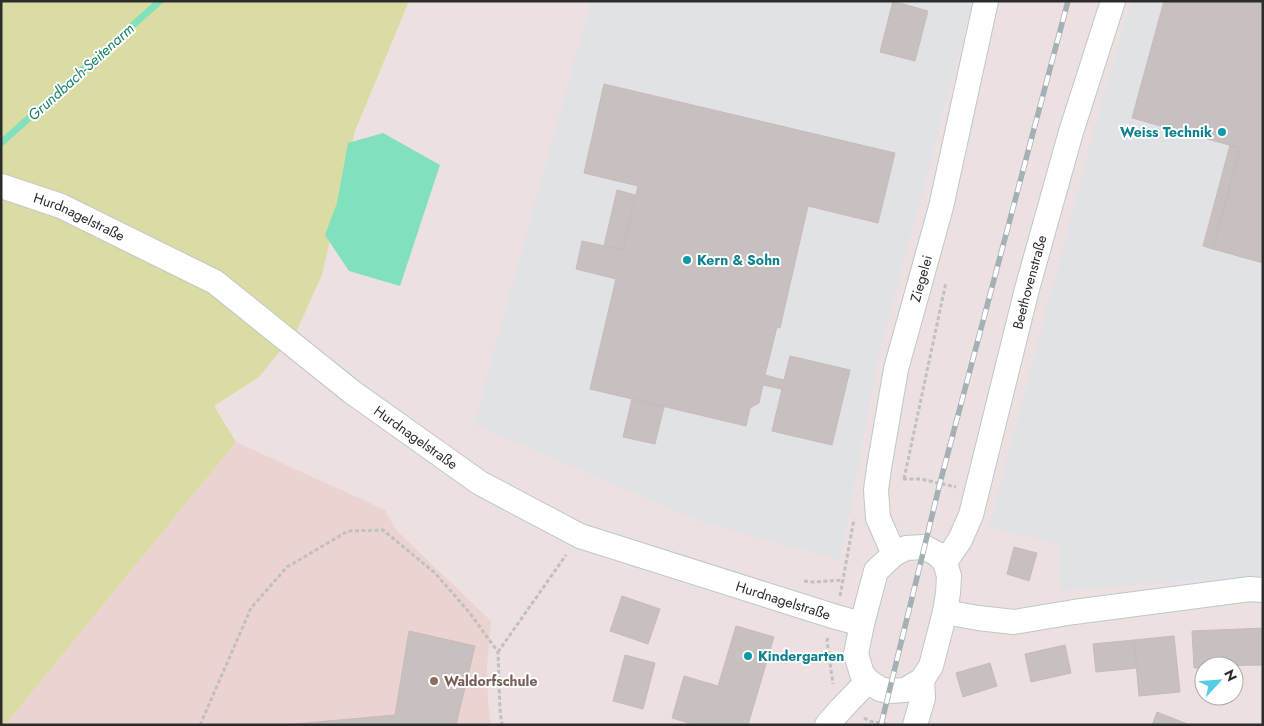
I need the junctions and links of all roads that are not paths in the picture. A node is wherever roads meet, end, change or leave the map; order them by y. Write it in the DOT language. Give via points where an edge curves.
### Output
graph roads {
  1 [pos="986,1"];
  2 [pos="1113,1"];
  3 [pos="1,186"];
  4 [pos="894,554"];
  5 [pos="945,562"];
  6 [pos="1263,590"];
  7 [pos="944,612"];
  8 [pos="862,624"];
  9 [pos="922,680"];
  10 [pos="868,681"];
  11 [pos="827,725"];
  12 [pos="915,725"];
  1 -- 4 [label="street, Ziegelei" via="941,207 896,369 879,468 876,490 878,518"];
  2 -- 5 [label="street, Beethovenstraße" via="1071,132 1027,289 971,515"];
  3 -- 8 [label="street, Hurdnagelstraße" via="61,206 215,282 352,392 480,483 580,536"];
  4 -- 5 [label="street" via="906,548 924,547"];
  4 -- 8 [label="street" via="876,571"];
  5 -- 7 [label="street" via="949,576"];
  6 -- 7 [label="street" via="1250,589 1014,622"];
  7 -- 9 [label="street" via="931,666"];
  8 -- 10 [label="street" via="856,654 862,674"];
  9 -- 10 [label="street" via="904,690 889,691"];
  9 -- 12 [label="street" via="923,698"];
  10 -- 11 [label="street"];
}
